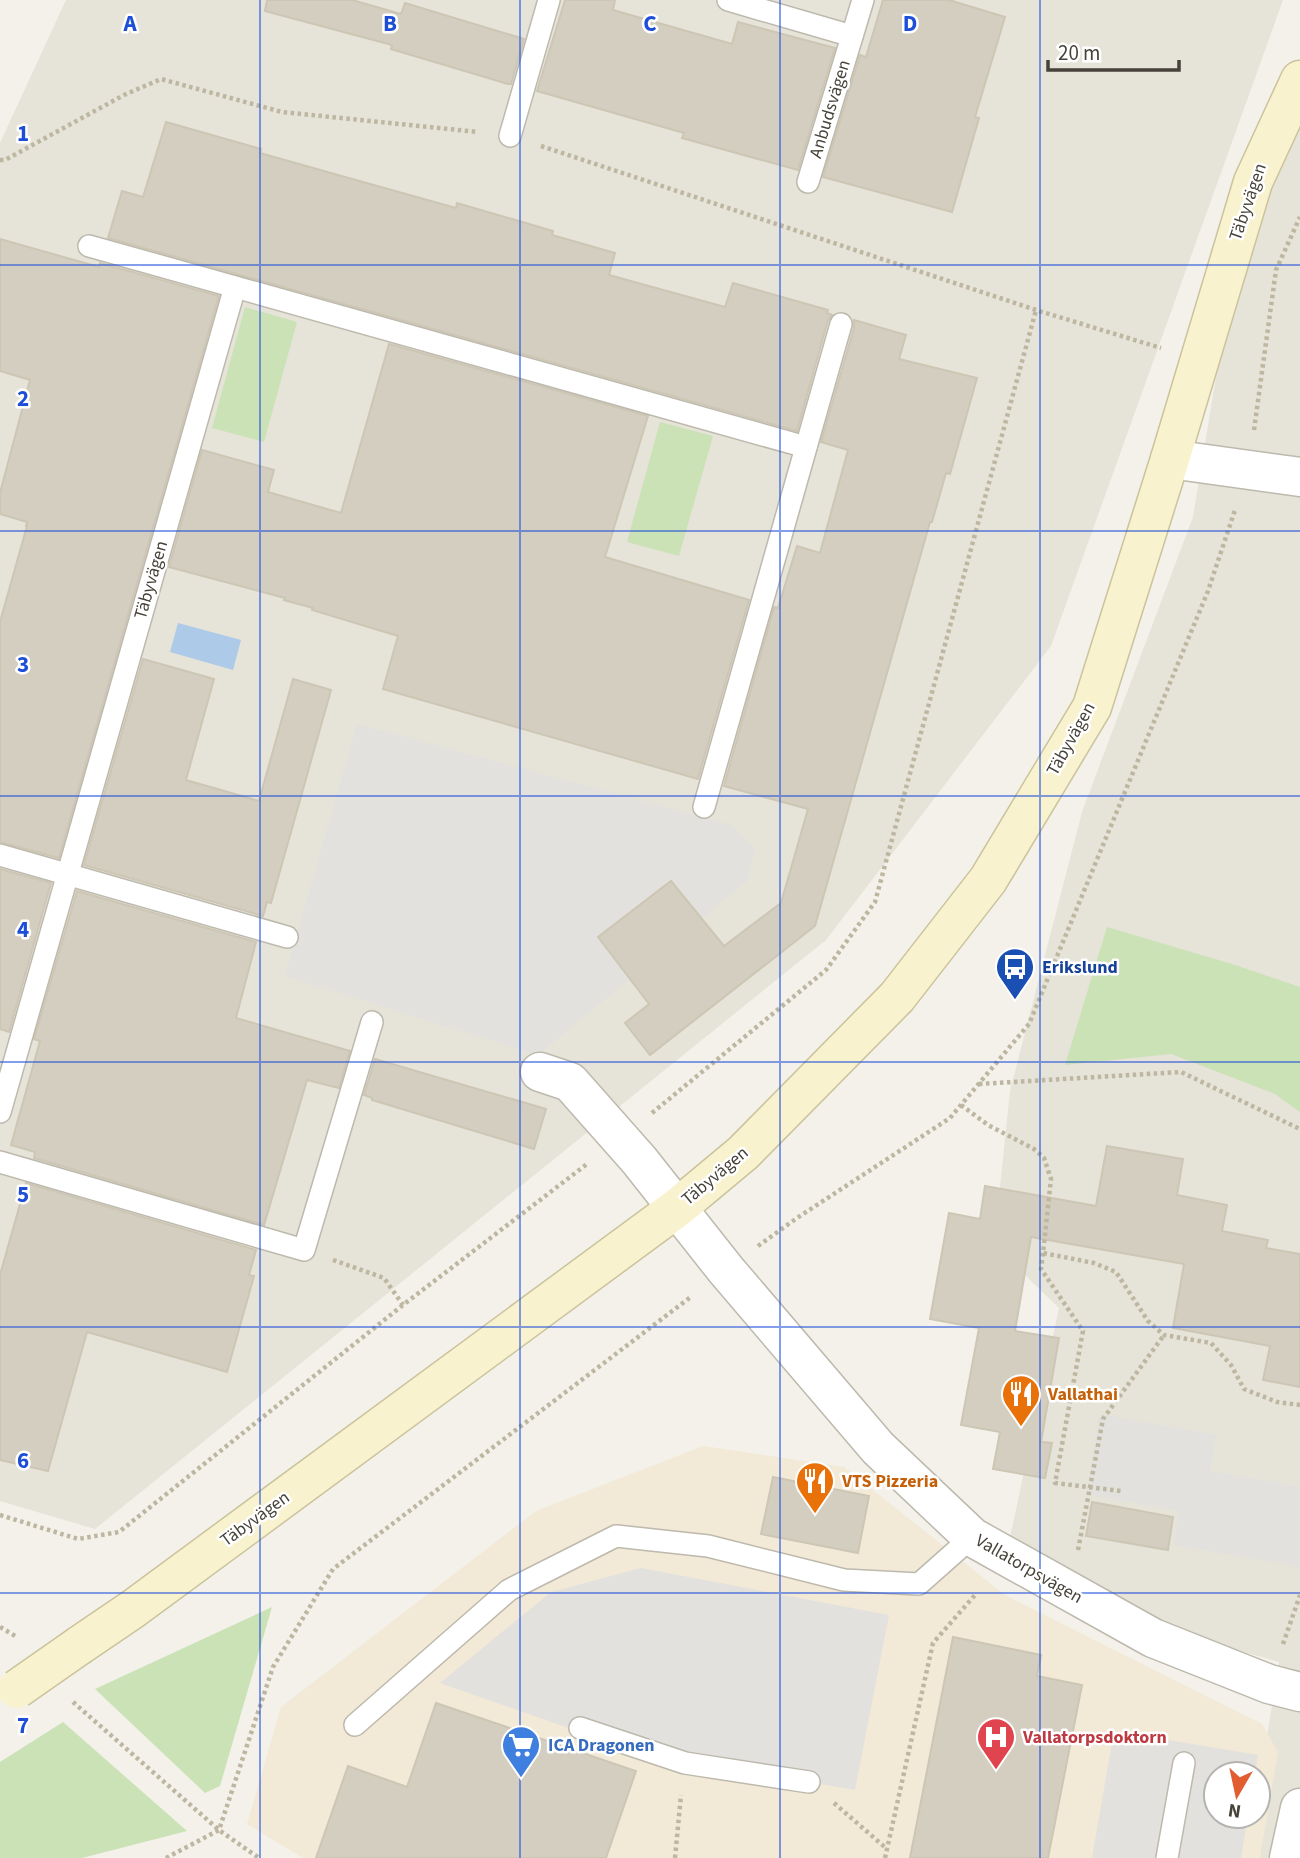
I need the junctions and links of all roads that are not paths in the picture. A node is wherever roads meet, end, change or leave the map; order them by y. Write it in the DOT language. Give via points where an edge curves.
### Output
graph roads {
  1 [pos="549,0"];
  2 [pos="727,0"];
  3 [pos="863,0"];
  4 [pos="852,36"];
  5 [pos="1300,80"];
  6 [pos="510,136"];
  7 [pos="808,182"];
  8 [pos="89,246"];
  9 [pos="235,286"];
  10 [pos="841,324"];
  11 [pos="806,447"];
  12 [pos="1170,459"];
  13 [pos="1300,477"];
  14 [pos="704,807"];
  15 [pos="0,855"];
  16 [pos="67,874"];
  17 [pos="287,937"];
  18 [pos="372,1022"];
  19 [pos="540,1072"];
  20 [pos="0,1112"];
  21 [pos="0,1162"];
  22 [pos="677,1208"];
  23 [pos="972,1537"];
  24 [pos="1284,1688"];
  25 [pos="8,1695"];
  26 [pos="355,1725"];
  27 [pos="580,1728"];
  28 [pos="1184,1763"];
  29 [pos="809,1782"];
  30 [pos="1300,1808"];
  31 [pos="1167,1858"];
  32 [pos="1289,1858"];
  1 -- 6 [label="lane"];
  2 -- 4 [label="lane, Anbudsvägen"];
  3 -- 4 [label="lane, Anbudsvägen"];
  4 -- 7 [label="lane, Anbudsvägen"];
  5 -- 12 [label="main road, Täbyvägen" via="1253,182"];
  8 -- 9 [label="lane"];
  9 -- 11 [label="lane"];
  9 -- 16 [label="lane, Täbyvägen"];
  10 -- 11 [label="lane"];
  11 -- 14 [label="lane"];
  12 -- 13 [label="street"];
  12 -- 22 [label="main road, Täbyvägen" via="1092,707 988,880 897,998 743,1153"];
  15 -- 16 [label="lane"];
  16 -- 17 [label="lane"];
  16 -- 20 [label="lane, Täbyvägen"];
  18 -- 21 [label="lane" via="304,1250"];
  19 -- 22 [label="street, Täbyvägen" via="570,1082"];
  22 -- 23 [label="street, Vallatorpsvägen" via="878,1448"];
  22 -- 25 [label="main road, Täbyvägen, bridge" via="156,1593"];
  23 -- 24 [label="street, Vallatorpsvägen" via="1153,1638"];
  23 -- 26 [label="lane" via="919,1584 844,1580 708,1546 616,1536 509,1590"];
  27 -- 29 [label="lane" via="685,1763"];
  28 -- 31 [label="lane"];
  30 -- 32 [label="street"];
}
